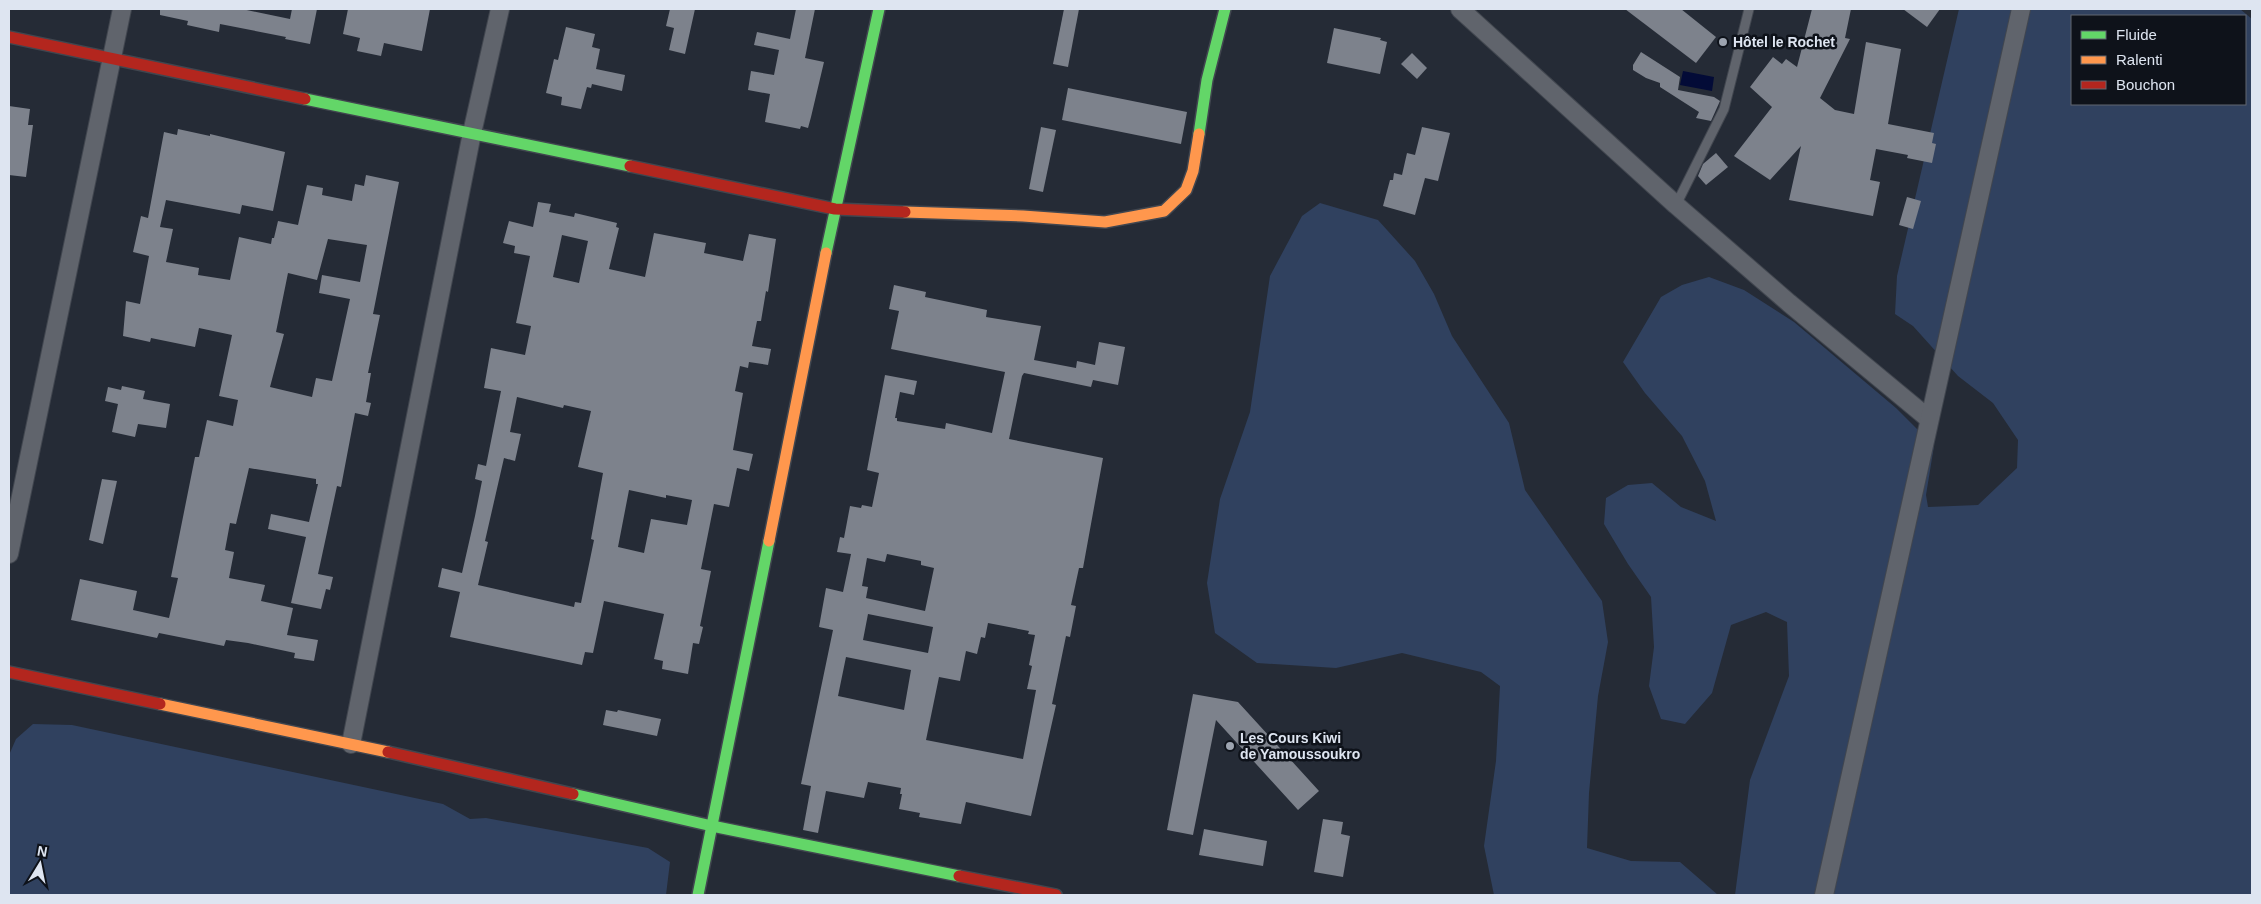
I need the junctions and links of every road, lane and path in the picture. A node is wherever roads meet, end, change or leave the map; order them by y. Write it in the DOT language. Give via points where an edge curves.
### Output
graph roads {
  1 [pos="122,9"];
  2 [pos="500,9"];
  3 [pos="879,9"];
  4 [pos="1225,9"];
  5 [pos="1460,9"];
  6 [pos="1749,9"];
  7 [pos="2021,9"];
  8 [pos="9,36"];
  9 [pos="113,57"];
  10 [pos="472,133"];
  11 [pos="1676,205"];
  12 [pos="835,209"];
  13 [pos="1929,419"];
  14 [pos="9,554"];
  15 [pos="9,672"];
  16 [pos="351,744"];
  17 [pos="712,826"];
  18 [pos="698,895"];
  19 [pos="1056,895"];
  20 [pos="1824,895"];
  1 -- 9 [label="street"];
  2 -- 10 [label="street"];
  3 -- 12 [label="street"];
  4 -- 12 [label="street" via="1207,80 1193,171 1186,190 1164,211 1105,222"];
  5 -- 11 [label="street"];
  6 -- 11 [label="lane" via="1724,109"];
  7 -- 13 [label="street"];
  8 -- 9 [label="street"];
  9 -- 10 [label="street"];
  9 -- 14 [label="street"];
  10 -- 12 [label="street"];
  10 -- 16 [label="street"];
  11 -- 13 [label="street"];
  12 -- 17 [label="street"];
  13 -- 20 [label="street"];
  15 -- 16 [label="street"];
  16 -- 17 [label="street"];
  17 -- 18 [label="street"];
  17 -- 19 [label="street"];
}
